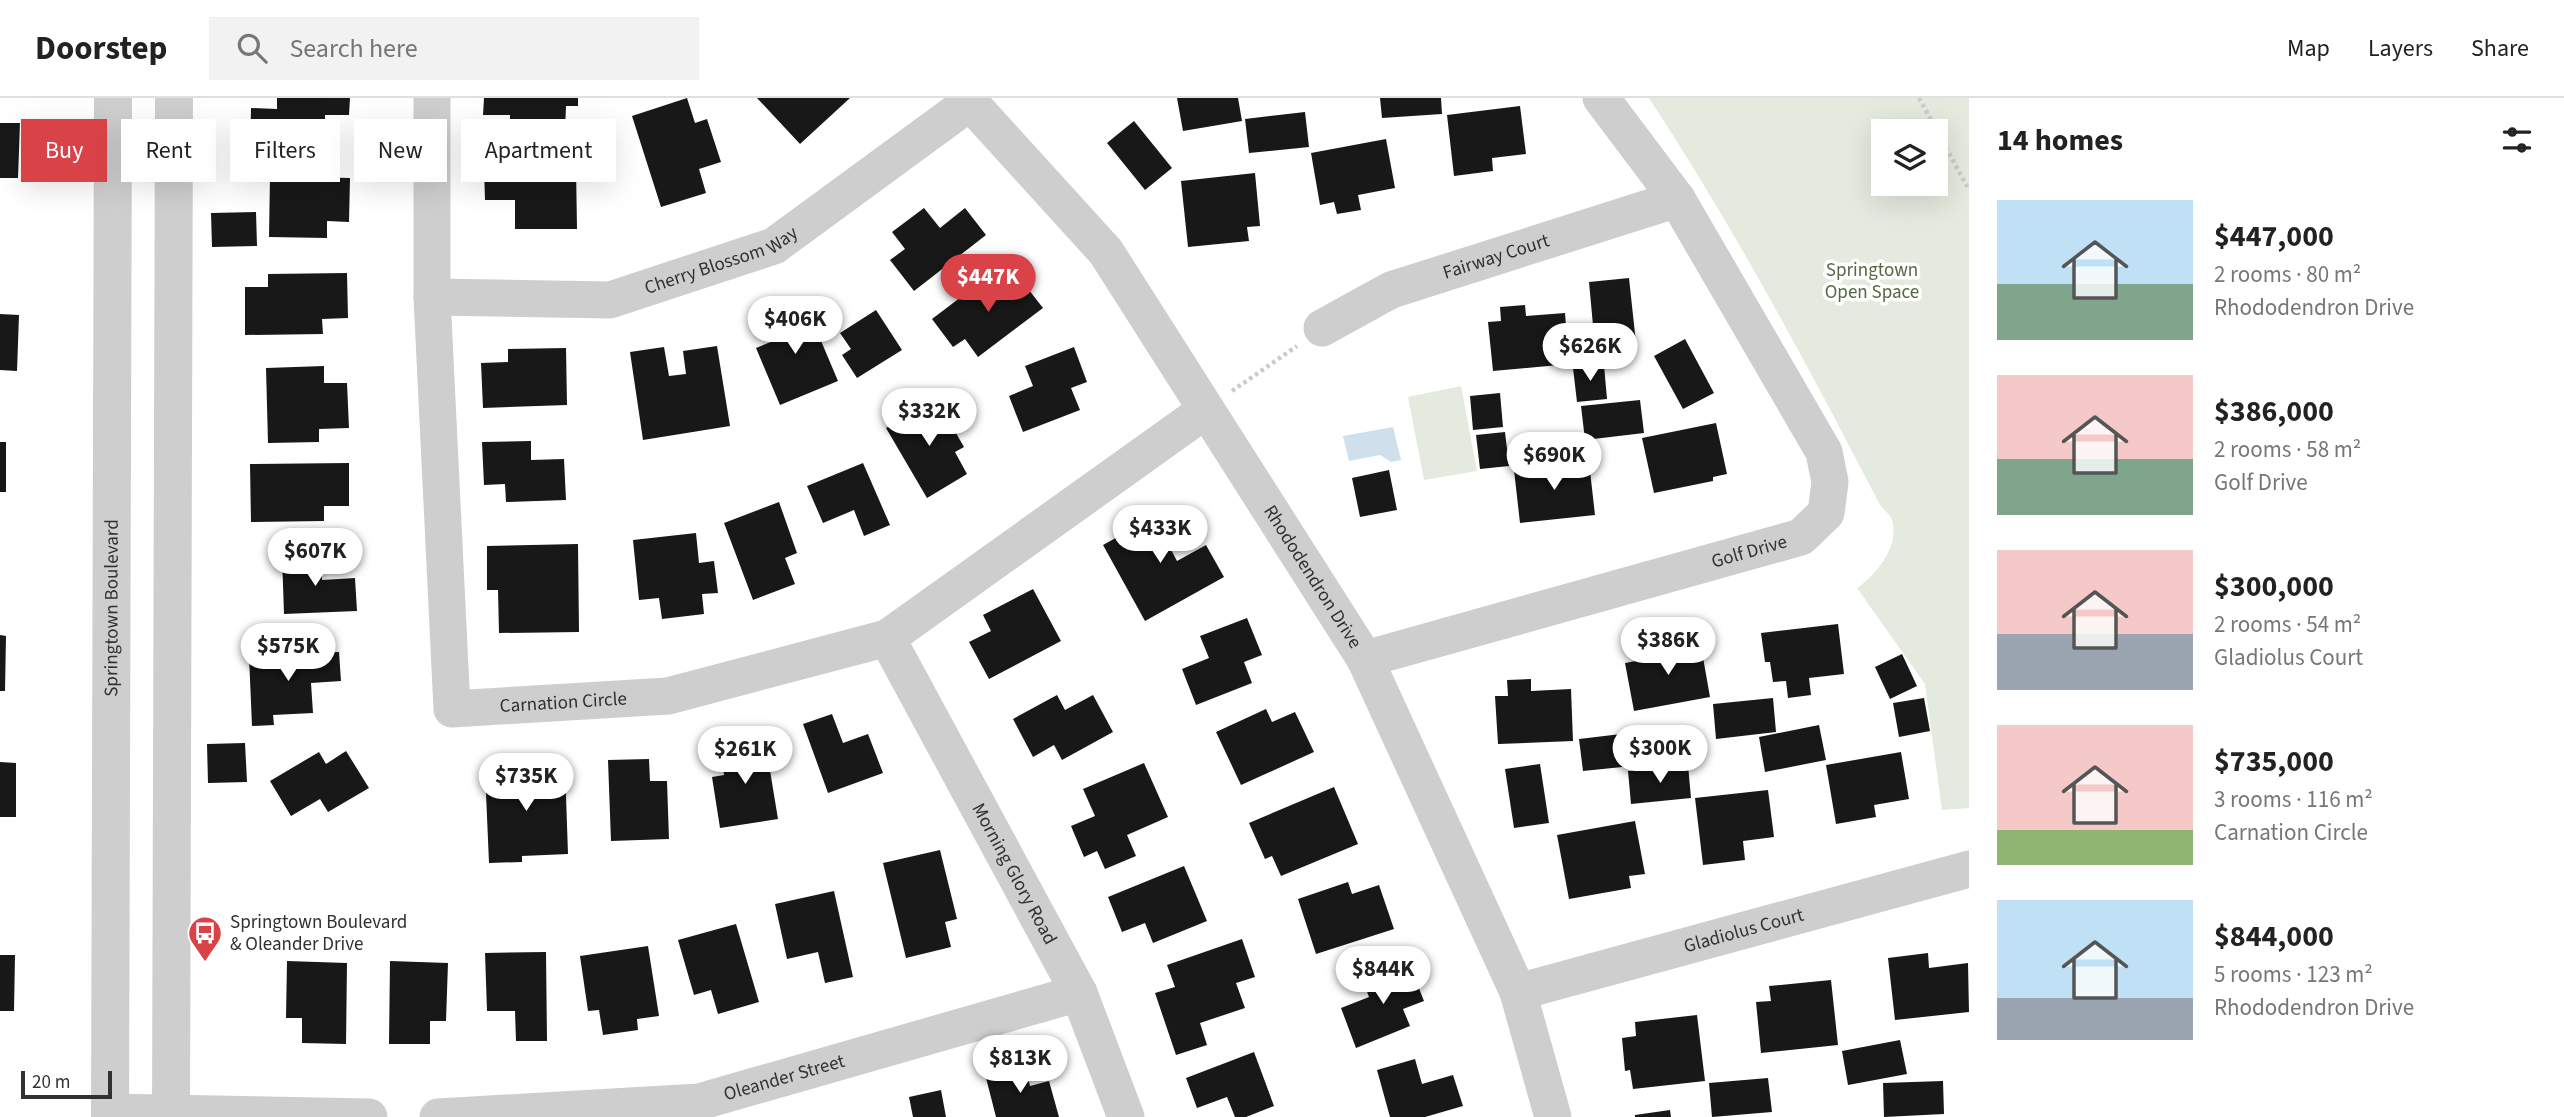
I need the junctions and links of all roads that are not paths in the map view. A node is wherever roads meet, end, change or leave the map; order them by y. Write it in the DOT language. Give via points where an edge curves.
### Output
graph roads {
  1 [pos="113,98"];
  2 [pos="174,98"];
  3 [pos="432,98"];
  4 [pos="1601,98"];
  5 [pos="968,100"];
  6 [pos="1677,199"];
  7 [pos="432,297"];
  8 [pos="1322,328"];
  9 [pos="1206,410"];
  10 [pos="887,638"];
  11 [pos="1365,659"];
  12 [pos="1969,869"];
  13 [pos="1518,992"];
  14 [pos="1079,993"];
  15 [pos="110,1115"];
  16 [pos="172,1115"];
  17 [pos="369,1117"];
  18 [pos="438,1117"];
  19 [pos="1126,1117"];
  20 [pos="1552,1117"];
  1 -- 15 [label="street, Springtown Boulevard"];
  2 -- 16 [label="street"];
  3 -- 7 [label="street, Carnation Circle"];
  4 -- 6 [label="street, Golf Drive"];
  5 -- 7 [label="street, Cherry Blossom Way" via="774,246 610,300"];
  5 -- 9 [label="street, Rhododendron Drive" via="1106,252"];
  6 -- 8 [label="street, Fairway Court" via="1391,290"];
  6 -- 11 [label="street, Golf Drive" via="1824,452 1829,482 1826,513 1801,537"];
  7 -- 10 [label="street, Carnation Circle" via="452,709 668,696"];
  9 -- 10 [label="street, Carnation Circle"];
  9 -- 11 [label="street, Rhododendron Drive"];
  10 -- 14 [label="street, Morning Glory Road"];
  11 -- 13 [label="street, Rhododendron Drive"];
  12 -- 13 [label="street, Gladiolus Court"];
  13 -- 20 [label="street, Rhododendron Drive"];
  14 -- 18 [label="street, Oleander Street" via="699,1102"];
  14 -- 19 [label="street, Morning Glory Road"];
  15 -- 16 [label="street"];
  16 -- 17 [label="street"];
}
